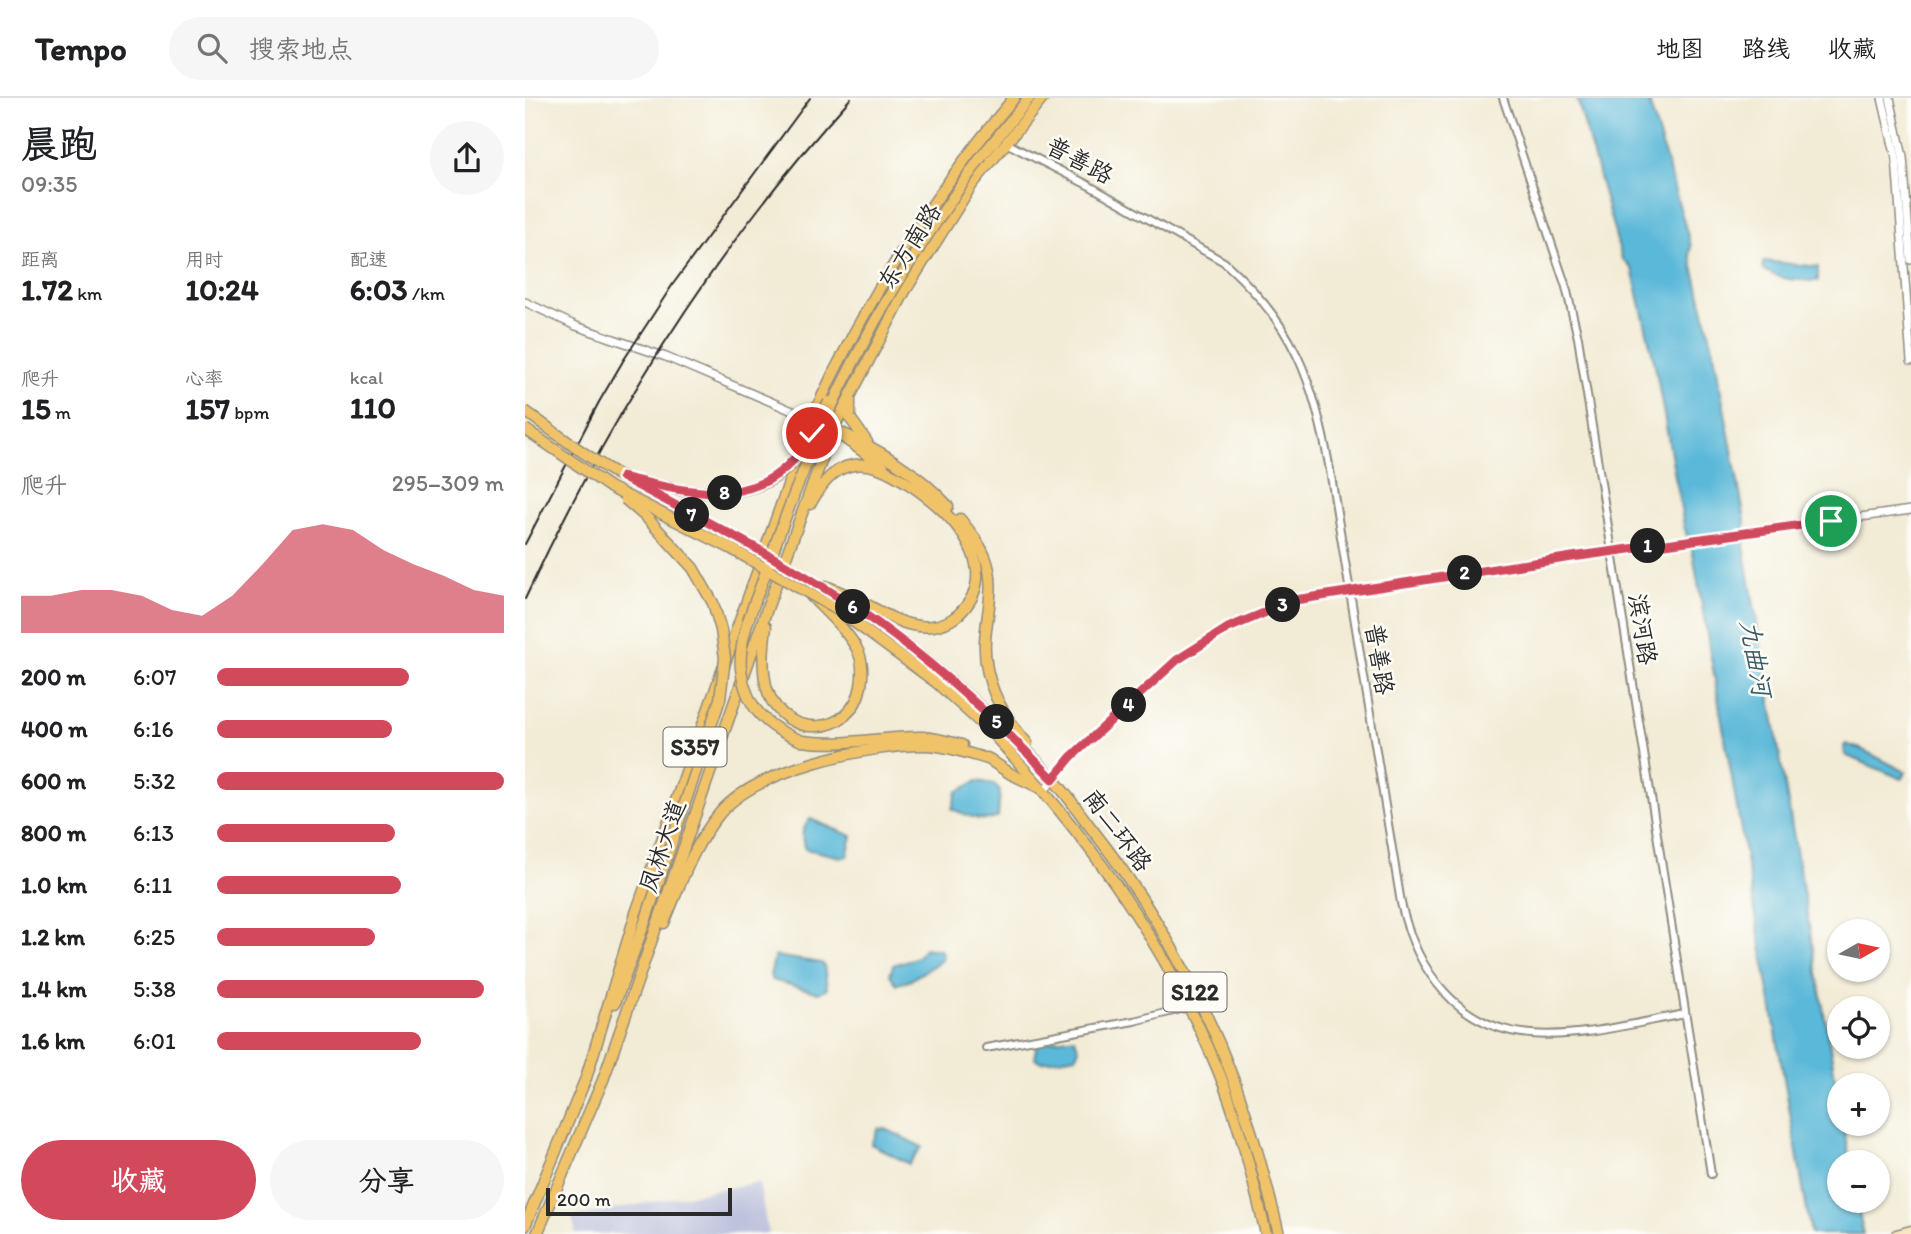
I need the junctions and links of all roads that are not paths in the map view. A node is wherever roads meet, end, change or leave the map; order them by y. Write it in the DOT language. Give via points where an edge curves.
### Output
graph roads {
  1 [pos="1014,98"];
  2 [pos="1029,98"];
  3 [pos="1043,98"];
  4 [pos="1503,98"];
  5 [pos="1882,98"];
  6 [pos="1890,98"];
  7 [pos="1006,143"];
  8 [pos="1903,157"];
  9 [pos="1911,260"];
  10 [pos="525,302"];
  11 [pos="863,344"];
  12 [pos="1911,361"];
  13 [pos="849,395"];
  14 [pos="525,411"];
  15 [pos="812,418"];
  16 [pos="525,429"];
  17 [pos="832,429"];
  18 [pos="870,445"];
  19 [pos="893,474"];
  20 [pos="622,477"];
  21 [pos="611,488"];
  22 [pos="1911,510"];
  23 [pos="800,519"];
  24 [pos="1612,552"];
  25 [pos="809,580"];
  26 [pos="1350,591"];
  27 [pos="809,593"];
  28 [pos="769,603"];
  29 [pos="889,742"];
  30 [pos="1053,779"];
  31 [pos="1045,790"];
  32 [pos="1189,1007"];
  33 [pos="1685,1014"];
  34 [pos="986,1048"];
  35 [pos="586,1078"];
  36 [pos="603,1080"];
  37 [pos="1247,1118"];
  38 [pos="1236,1123"];
  39 [pos="1711,1174"];
  40 [pos="525,1226"];
  41 [pos="1911,1230"];
  42 [pos="537,1234"];
  43 [pos="1266,1234"];
  44 [pos="1279,1234"];
  45 [pos="1896,1234"];
  1 -- 15 [label="main road, 东方南路" via="953,175 891,271"];
  2 -- 11 [label="main road, bridge" via="928,234"];
  3 -- 7 [label="main road, 东方南路"];
  4 -- 24 [label="street, 滨河路" via="1566,287"];
  5 -- 8 [label="street"];
  6 -- 8 [label="street"];
  7 -- 13 [label="main road, 东方南路" via="971,186 905,291"];
  7 -- 26 [label="street, 普善路" via="1212,255 1264,303 1300,359 1319,411"];
  8 -- 9 [label="street"];
  8 -- 12 [label="street"];
  10 -- 15 [label="street"];
  11 -- 20 [label="main road, bridge" via="803,450 757,487 706,493"];
  11 -- 29 [label="main road, bridge" via="791,500 743,639 741,667 756,711 782,733 820,744"];
  13 -- 17 [label="main road, 东方南路"];
  13 -- 18 [label="main road" via="850,418"];
  14 -- 20 [label="main road, 南二环路 / S122, bridge"];
  15 -- 17 [label="street"];
  15 -- 35 [label="main road, 凤林大道 / S357" via="636,913"];
  16 -- 21 [label="main road, 南二环路 / S122, bridge"];
  17 -- 18 [label="main road"];
  17 -- 19 [label="main road"];
  17 -- 23 [label="main road, 凤林大道 / S357"];
  18 -- 30 [label="main road" via="931,488 981,546 990,572 985,637 988,678 1000,706"];
  19 -- 23 [label="main road" via="878,467 843,468 825,480"];
  19 -- 25 [label="main road, bridge" via="937,503 960,528 974,555 978,576 965,608 953,620 918,626"];
  20 -- 25 [label="main road, 南二环路 / S122, bridge"];
  21 -- 27 [label="main road, 南二环路 / S122, bridge"];
  21 -- 35 [label="main road, bridge" via="647,518 693,568 713,603 725,658 720,699 646,919"];
  22 -- 24 [label="street"];
  23 -- 28 [label="main road, 凤林大道 / S357"];
  24 -- 26 [label="street"];
  24 -- 33 [label="street, 滨河路"];
  25 -- 30 [label="main road, 南二环路 / S122, bridge" via="876,622 945,675"];
  26 -- 30 [label="street" via="1295,600 1228,628 1177,660"];
  26 -- 33 [label="street, 普善路" via="1401,903 1414,948 1433,979 1455,1003 1478,1017 1505,1030 1530,1034 1586,1031"];
  27 -- 28 [label="main road, bridge" via="858,651 863,673 859,698 849,712 823,726 793,722 768,692 764,642"];
  27 -- 31 [label="main road, 南二环路 / S122, bridge" via="927,676 994,735"];
  28 -- 36 [label="main road, 凤林大道 / S357"];
  29 -- 31 [label="main road" via="926,737 965,746"];
  29 -- 36 [label="main road" via="797,768 757,785 721,811 683,878"];
  30 -- 31 [label="street"];
  30 -- 37 [label="main road, 南二环路 / S122" via="1126,874 1173,948"];
  31 -- 32 [label="main road, 南二环路 / S122" via="1140,918"];
  32 -- 34 [label="street"];
  32 -- 38 [label="main road, 南二环路 / S122"];
  33 -- 39 [label="street, 滨河路"];
  35 -- 40 [label="main road, 凤林大道 / S357"];
  36 -- 42 [label="main road, 凤林大道 / S357"];
  37 -- 38 [label="main road"];
  37 -- 44 [label="main road, 南二环路 / S122"];
  38 -- 43 [label="main road, 南二环路 / S122"];
  41 -- 45 [label="main road"];
}
